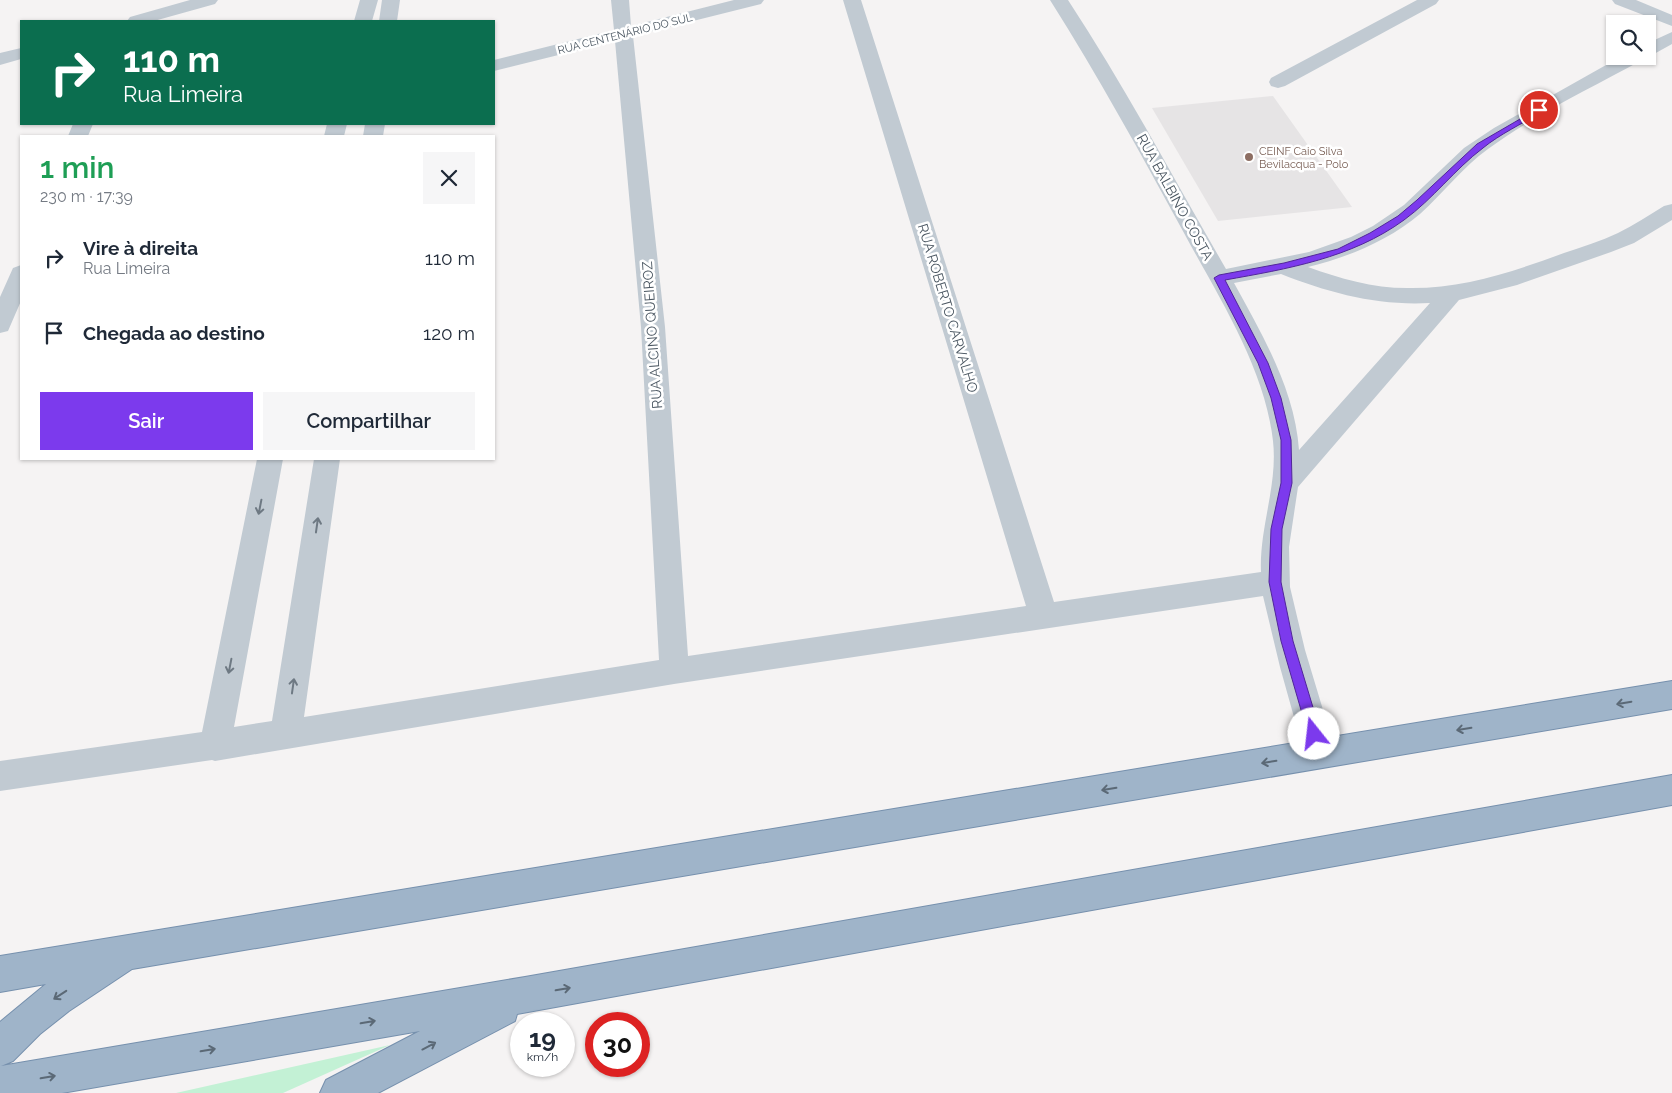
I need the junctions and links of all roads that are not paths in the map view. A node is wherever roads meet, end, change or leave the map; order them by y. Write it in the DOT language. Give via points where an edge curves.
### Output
graph roads {
  1 [pos="209,0"];
  2 [pos="369,0"];
  3 [pos="391,0"];
  4 [pos="620,0"];
  5 [pos="755,0"];
  6 [pos="852,0"];
  7 [pos="1059,0"];
  8 [pos="1430,0"];
  9 [pos="1621,0"];
  10 [pos="139,20"];
  11 [pos="363,20"];
  12 [pos="388,20"];
  13 [pos="1672,21"];
  14 [pos="624,35"];
  15 [pos="1672,37"];
  16 [pos="1656,46"];
  17 [pos="20,53"];
  18 [pos="0,59"];
  19 [pos="1620,65"];
  20 [pos="495,66"];
  21 [pos="1278,82"];
  22 [pos="1672,211"];
  23 [pos="1284,266"];
  24 [pos="20,275"];
  25 [pos="1219,278"];
  26 [pos="1452,293"];
  27 [pos="0,325"];
  28 [pos="270,460"];
  29 [pos="326,460"];
  30 [pos="1286,483"];
  31 [pos="1275,582"];
  32 [pos="1044,617"];
  33 [pos="674,671"];
  34 [pos="1672,695"];
  35 [pos="286,734"];
  36 [pos="215,746"];
  37 [pos="1320,753"];
  38 [pos="0,776"];
  39 [pos="1672,790"];
  40 [pos="131,952"];
  41 [pos="0,974"];
  42 [pos="525,995"];
  43 [pos="0,1048"];
  44 [pos="0,1085"];
  45 [pos="339,1093"];
  1 -- 10 [label="street"];
  2 -- 11 [label="street"];
  3 -- 12 [label="street"];
  4 -- 14 [label="street, RUA ALCINO QUEIROZ"];
  5 -- 14 [label="street, RUA CENTENÁRIO DO SUL"];
  6 -- 32 [label="street, RUA ROBERTO CARVALHO"];
  7 -- 25 [label="street, RUA BALBINO COSTA" via="1123,103"];
  8 -- 21 [label="street"];
  9 -- 13 [label="street"];
  14 -- 20 [label="street, RUA CENTENÁRIO DO SUL"];
  14 -- 33 [label="street, RUA ALCINO QUEIROZ" via="653,327"];
  15 -- 16 [label="street"];
  17 -- 18 [label="street"];
  19 -- 23 [label="street" via="1480,146 1401,218 1374,235 1341,251"];
  22 -- 26 [label="street" via="1624,238 1556,264"];
  23 -- 25 [label="street"];
  23 -- 26 [label="street" via="1322,282 1388,296"];
  24 -- 27 [label="street"];
  25 -- 30 [label="street, RUA BALBINO COSTA" via="1263,363 1276,398 1286,440"];
  26 -- 30 [label="street"];
  28 -- 36 [label="street, one-way"];
  35 -- 29 [label="street, one-way"];
  30 -- 31 [label="street, RUA BALBINO COSTA" via="1276,529"];
  31 -- 32 [label="street"];
  31 -- 37 [label="street, RUA BALBINO COSTA" via="1287,641"];
  32 -- 33 [label="street"];
  33 -- 35 [label="street"];
  34 -- 37 [label="highway, one-way"];
  35 -- 36 [label="street"];
  36 -- 38 [label="street"];
  37 -- 40 [label="highway, one-way"];
  42 -- 39 [label="highway, one-way"];
  40 -- 41 [label="highway"];
  40 -- 43 [label="highway, one-way" via="56,997 19,1027"];
  44 -- 42 [label="highway, one-way"];
  45 -- 42 [label="highway, one-way"];
}
